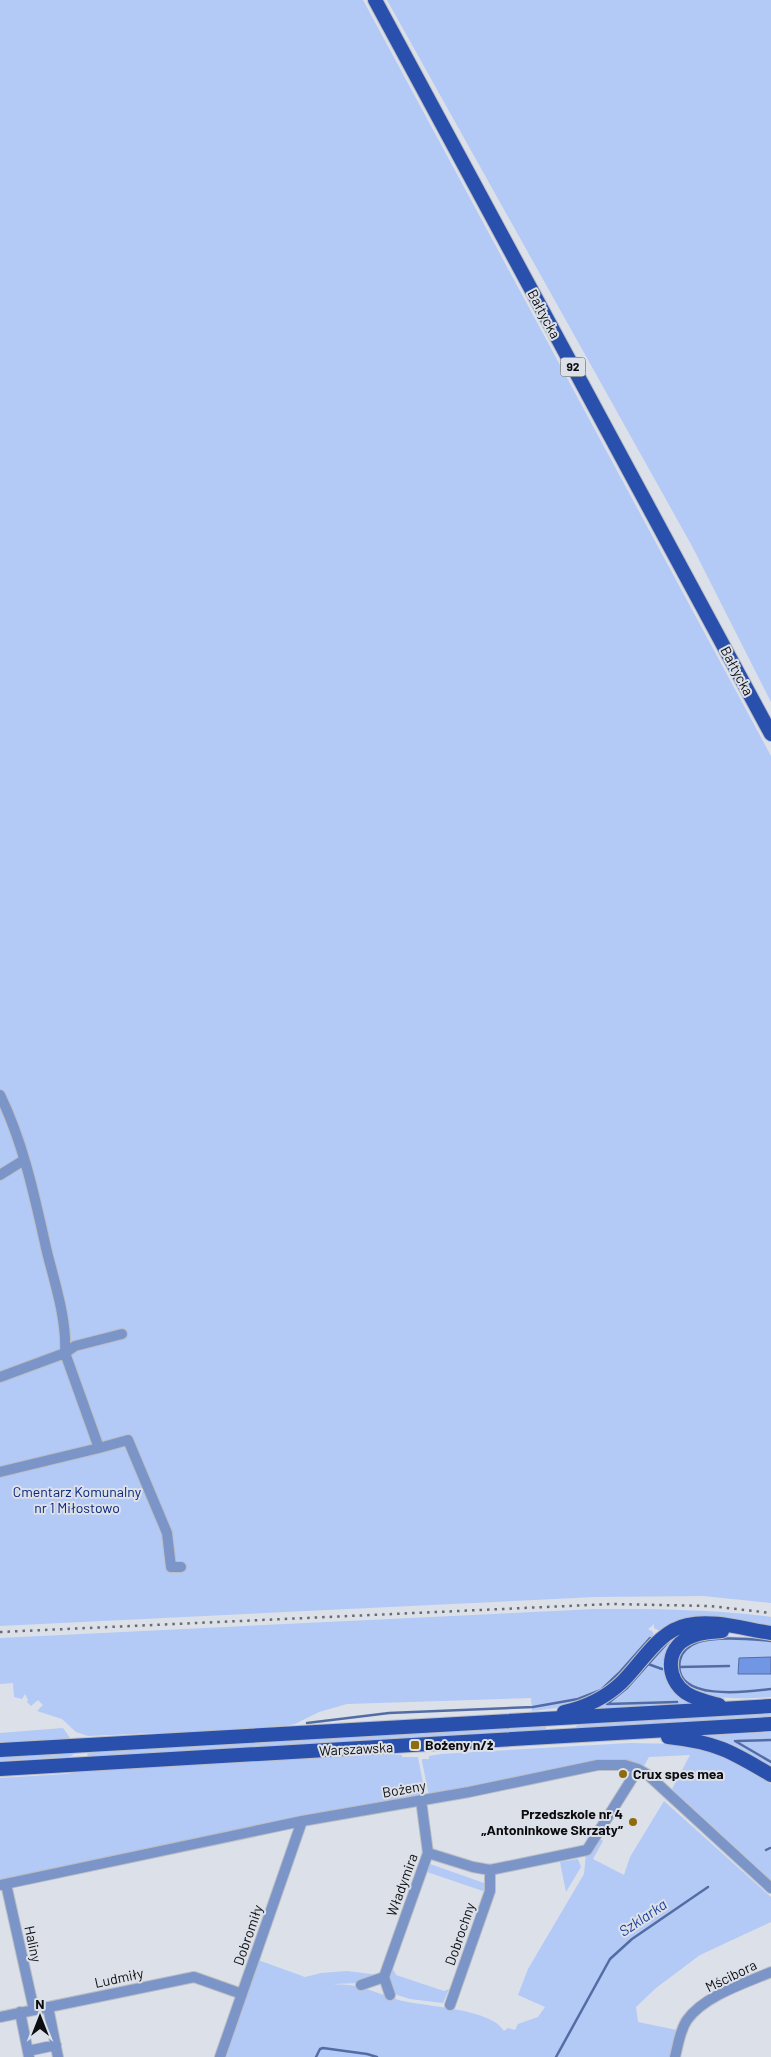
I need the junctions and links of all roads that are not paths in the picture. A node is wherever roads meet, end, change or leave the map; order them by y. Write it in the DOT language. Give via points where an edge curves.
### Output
graph roads {
  1 [pos="375,0"];
  2 [pos="771,734"];
  3 [pos="0,1095"];
  4 [pos="24,1160"];
  5 [pos="0,1175"];
  6 [pos="122,1334"];
  7 [pos="66,1353"];
  8 [pos="0,1377"];
  9 [pos="99,1448"];
  10 [pos="0,1472"];
  11 [pos="181,1567"];
  12 [pos="753,1630"];
  13 [pos="771,1633"];
  14 [pos="771,1706"];
  15 [pos="742,1708"];
  16 [pos="516,1721"];
  17 [pos="771,1724"];
  18 [pos="630,1733"];
  19 [pos="80,1745"];
  20 [pos="0,1750"];
  21 [pos="81,1765"];
  22 [pos="0,1769"];
  23 [pos="638,1769"];
  24 [pos="771,1775"];
  25 [pos="421,1800"];
  26 [pos="302,1822"];
  27 [pos="428,1853"];
  28 [pos="490,1870"];
  29 [pos="3,1885"];
  30 [pos="771,1888"];
  31 [pos="771,1972"];
  32 [pos="384,1977"];
  33 [pos="361,1985"];
  34 [pos="242,1994"];
  35 [pos="390,1995"];
  36 [pos="450,2005"];
  37 [pos="48,2006"];
  38 [pos="34,2010"];
  39 [pos="20,2012"];
  40 [pos="0,2016"];
  41 [pos="56,2045"];
  42 [pos="28,2054"];
  43 [pos="58,2057"];
  44 [pos="220,2057"];
  45 [pos="676,2057"];
  1 -- 2 [label="main road, Bałtycka / 92"];
  3 -- 4 [label="street"];
  4 -- 5 [label="street"];
  4 -- 7 [label="street" via="54,1282"];
  6 -- 7 [label="street" via="75,1346"];
  7 -- 8 [label="street"];
  7 -- 9 [label="street"];
  9 -- 10 [label="street"];
  9 -- 11 [label="street" via="128,1440 167,1533 170,1567"];
  12 -- 13 [label="main road"];
  12 -- 15 [label="main road" via="694,1635 679,1644 671,1660 672,1676 686,1693 713,1703"];
  12 -- 16 [label="main road" via="707,1623 681,1626 661,1638 621,1683 598,1700 558,1714"];
  14 -- 15 [label="main road, Warszawska"];
  15 -- 16 [label="main road, Warszawska"];
  16 -- 19 [label="main road, Warszawska"];
  17 -- 18 [label="main road, Warszawska"];
  18 -- 21 [label="main road, Warszawska"];
  18 -- 24 [label="main road" via="702,1741 738,1755"];
  19 -- 20 [label="main road, Warszawska"];
  19 -- 21 [label="main road"];
  21 -- 22 [label="main road, Warszawska"];
  23 -- 25 [label="street, Bożeny" via="620,1764 598,1765"];
  23 -- 28 [label="street" via="587,1850"];
  23 -- 30 [label="street, Bożeny" via="652,1778"];
  25 -- 26 [label="street, Bożeny"];
  25 -- 27 [label="street, Władymira"];
  26 -- 29 [label="street, Bożeny"];
  26 -- 34 [label="street, Dobromiły"];
  27 -- 28 [label="street"];
  27 -- 32 [label="street, Władymira"];
  28 -- 36 [label="street, Dobrochny" via="490,1891"];
  29 -- 38 [label="street, Haliny"];
  31 -- 45 [label="street, Mścibora" via="710,2000 686,2020"];
  32 -- 33 [label="street"];
  32 -- 35 [label="street"];
  34 -- 37 [label="street, Ludmiły" via="194,1977"];
  34 -- 44 [label="street, Dobromiły"];
  37 -- 38 [label="street, Ludmiły"];
  37 -- 41 [label="street"];
  38 -- 39 [label="street, Ludmiły"];
  39 -- 40 [label="street, Ludmiły"];
  39 -- 42 [label="street"];
  41 -- 42 [label="street"];
  41 -- 43 [label="street"];
}
